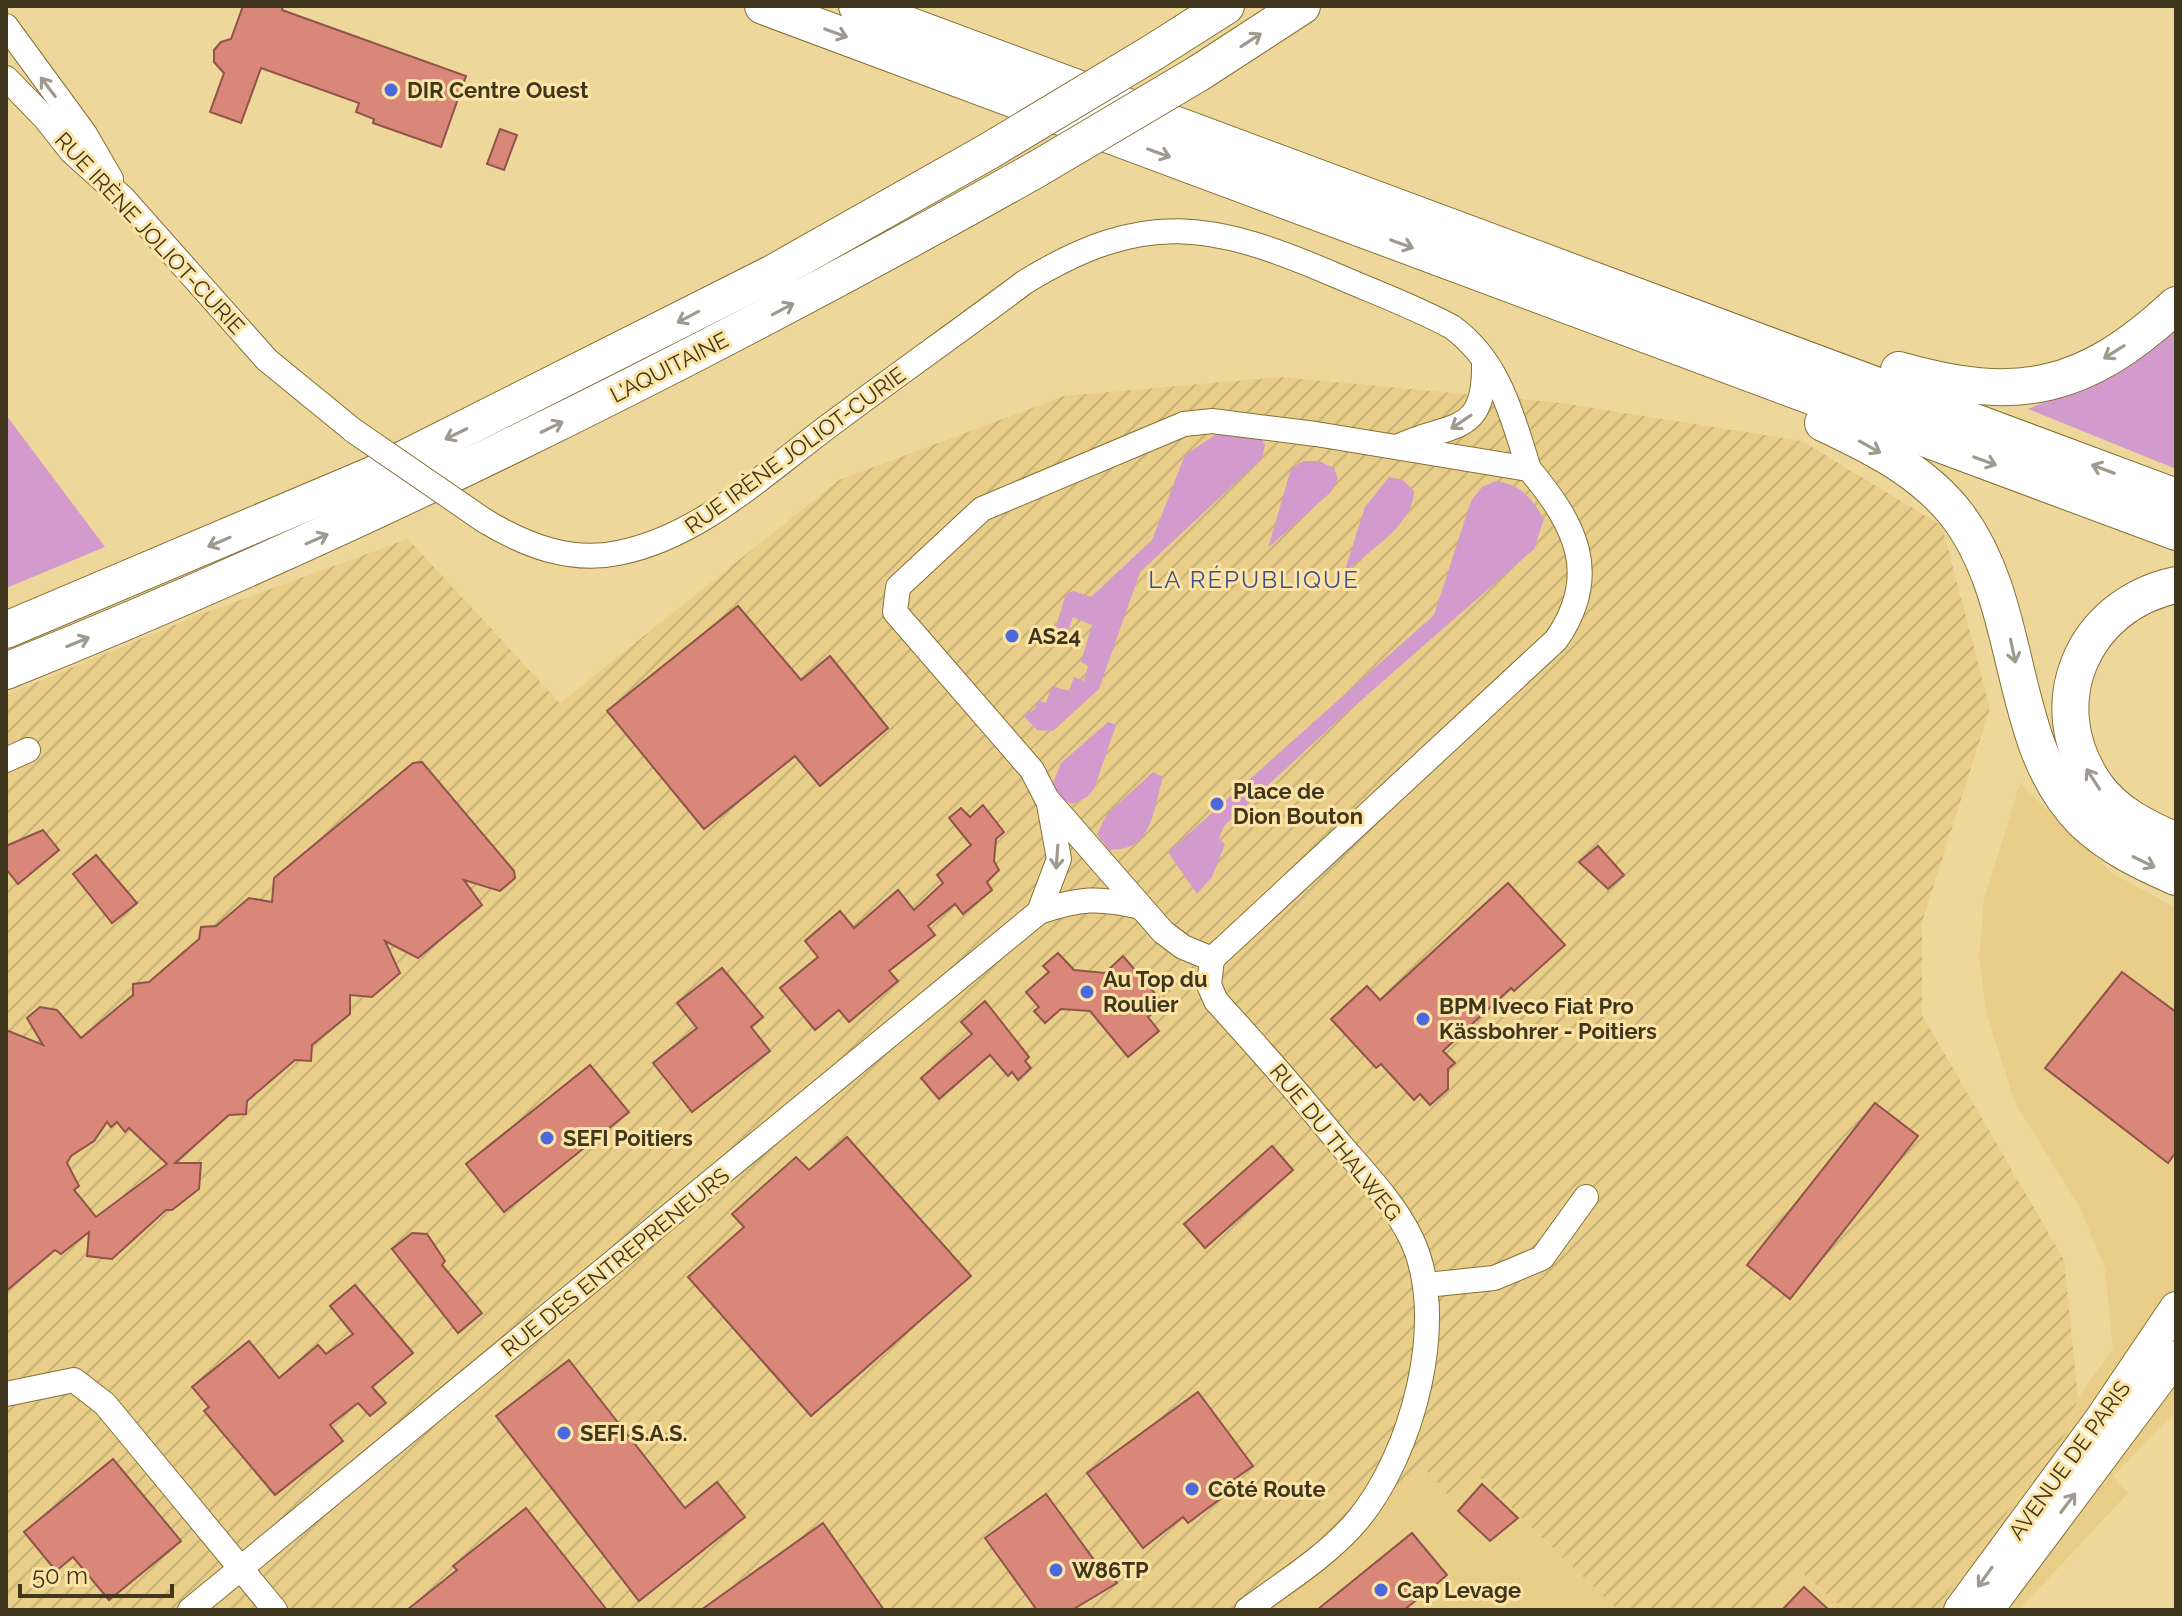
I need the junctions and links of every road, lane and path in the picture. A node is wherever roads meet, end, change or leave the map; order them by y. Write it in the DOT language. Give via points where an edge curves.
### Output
graph roads {
  1 [pos="763,6"];
  2 [pos="857,6"];
  3 [pos="918,6"];
  4 [pos="1199,6"];
  5 [pos="1226,6"];
  6 [pos="1302,6"];
  7 [pos="6,26"];
  8 [pos="1142,50"];
  9 [pos="6,78"];
  10 [pos="1377,197"];
  11 [pos="123,198"];
  12 [pos="1466,268"];
  13 [pos="2176,305"];
  14 [pos="1484,361"];
  15 [pos="1397,447"];
  16 [pos="1529,469"];
  17 [pos="2176,497"];
  18 [pos="2176,532"];
  19 [pos="2176,585"];
  20 [pos="6,630"];
  21 [pos="6,671"];
  22 [pos="1047,799"];
  23 [pos="2176,841"];
  24 [pos="2176,877"];
  25 [pos="1141,907"];
  26 [pos="1039,912"];
  27 [pos="1212,959"];
  28 [pos="1586,1197"];
  29 [pos="1426,1285"];
  30 [pos="2176,1308"];
  31 [pos="2176,1357"];
  32 [pos="6,1394"];
  33 [pos="241,1569"];
  34 [pos="1260,1607"];
  35 [pos="190,1610"];
  36 [pos="275,1610"];
  37 [pos="1960,1610"];
  38 [pos="1987,1610"];
  1 -- 12 [label="highway, one-way"];
  2 -- 10 [label="highway"];
  3 -- 10 [label="highway" via="1024,54 1282,150"];
  4 -- 8 [label="highway"];
  5 -- 8 [label="highway"];
  21 -- 6 [label="highway, L'AQUITAINE, one-way, bridge" via="389,507 791,305 1037,169"];
  11 -- 7 [label="street, one-way" via="85,134"];
  8 -- 20 [label="highway, L'AQUITAINE, one-way" via="879,211 666,329 372,475"];
  9 -- 11 [label="street, RUE IRÈNE JOLIOT-CURIE" via="71,151"];
  13 -- 10 [label="highway, one-way" via="2119,350 2075,375 2020,389 1975,388 1857,358 1492,225"];
  17 -- 10 [label="highway, one-way"];
  11 -- 14 [label="street, RUE IRÈNE JOLIOT-CURIE, bridge" via="267,360 354,431 519,541 578,555 657,544 718,508 1025,282 1104,241 1140,233 1180,230 1260,244 1441,321 1469,339"];
  12 -- 18 [label="highway, one-way"];
  12 -- 24 [label="highway, one-way" via="1562,316 1763,395 1866,443 1921,478 1956,514 1986,564 2009,629 2026,709 2059,791 2103,838"];
  14 -- 15 [label="street, one-way" via="1481,398 1466,422"];
  14 -- 16 [label="street, RUE IRÈNE JOLIOT-CURIE" via="1508,400"];
  15 -- 16 [label="street"];
  15 -- 22 [label="street" via="1212,421 1184,424 982,509 898,587 895,612 1032,770"];
  16 -- 27 [label="street" via="1564,515 1575,542 1581,567 1570,620 1556,640"];
  23 -- 19 [label="highway, one-way" via="2132,820 2096,787 2075,742 2070,702 2079,662 2104,622 2140,597"];
  22 -- 25 [label="street"];
  22 -- 26 [label="street, one-way" via="1059,859"];
  25 -- 26 [label="street" via="1075,899"];
  25 -- 27 [label="street" via="1183,947"];
  26 -- 33 [label="street, RUE DES ENTREPRENEURS"];
  27 -- 29 [label="street, RUE DU THALWEG" via="1209,985 1216,1001 1386,1199 1411,1237"];
  28 -- 29 [label="street" via="1542,1258 1494,1278"];
  29 -- 34 [label="street, RUE DU THALWEG" via="1425,1347 1410,1418 1384,1481 1356,1523"];
  30 -- 37 [label="main road, AVENUE DE PARIS, one-way"];
  38 -- 31 [label="main road, AVENUE DE PARIS, one-way"];
  32 -- 33 [label="street" via="74,1380 105,1404"];
  33 -- 35 [label="street, RUE DES ENTREPRENEURS"];
  33 -- 36 [label="street"];
}
